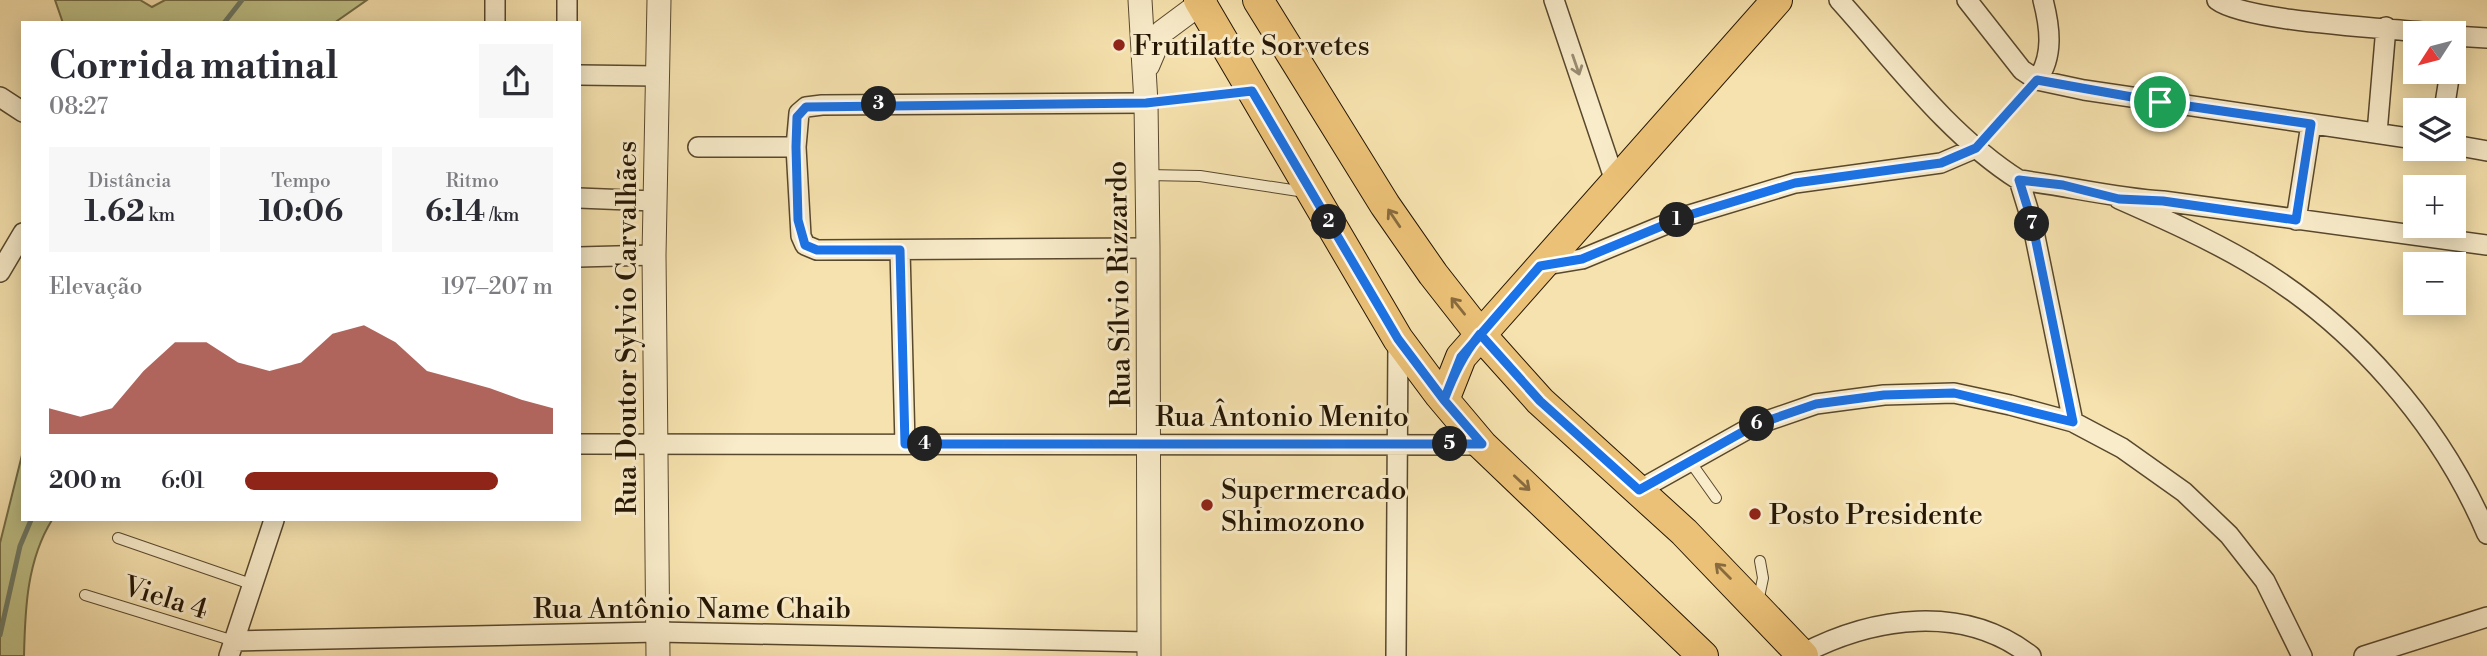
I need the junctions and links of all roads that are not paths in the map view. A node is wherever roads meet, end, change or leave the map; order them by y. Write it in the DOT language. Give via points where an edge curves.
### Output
graph roads {
  1 [pos="495,0"];
  2 [pos="567,0"];
  3 [pos="659,0"];
  4 [pos="1140,0"];
  5 [pos="1150,0"];
  6 [pos="1258,0"];
  7 [pos="1554,0"];
  8 [pos="1777,0"];
  9 [pos="1839,0"];
  10 [pos="1966,0"];
  11 [pos="2043,0"];
  12 [pos="2217,0"];
  13 [pos="1199,3"];
  14 [pos="495,21"];
  15 [pos="567,21"];
  16 [pos="2386,27"];
  17 [pos="2403,29"];
  18 [pos="2487,38"];
  19 [pos="2466,39"];
  20 [pos="581,75"];
  21 [pos="657,76"];
  22 [pos="1144,79"];
  23 [pos="2037,80"];
  24 [pos="1252,91"];
  25 [pos="0,97"];
  26 [pos="1146,103"];
  27 [pos="21,111"];
  28 [pos="2311,124"];
  29 [pos="2377,133"];
  30 [pos="2403,137"];
  31 [pos="698,147"];
  32 [pos="796,147"];
  33 [pos="2466,147"];
  34 [pos="1976,148"];
  35 [pos="2487,151"];
  36 [pos="1147,175"];
  37 [pos="2019,180"];
  38 [pos="1615,181"];
  39 [pos="1312,193"];
  40 [pos="581,198"];
  41 [pos="2119,199"];
  42 [pos="654,201"];
  43 [pos="2296,220"];
  44 [pos="21,236"];
  45 [pos="2487,245"];
  46 [pos="1148,248"];
  47 [pos="900,250"];
  48 [pos="654,255"];
  49 [pos="581,257"];
  50 [pos="1540,266"];
  51 [pos="0,272"];
  52 [pos="1480,334"];
  53 [pos="1398,339"];
  54 [pos="1444,400"];
  55 [pos="2073,422"];
  56 [pos="654,443"];
  57 [pos="1398,443"];
  58 [pos="581,444"];
  59 [pos="905,444"];
  60 [pos="1150,444"];
  61 [pos="1482,444"];
  62 [pos="1689,460"];
  63 [pos="1639,490"];
  64 [pos="1716,498"];
  65 [pos="271,521"];
  66 [pos="2487,534"];
  67 [pos="118,538"];
  68 [pos="1760,561"];
  69 [pos="251,584"];
  70 [pos="85,595"];
  71 [pos="1757,606"];
  72 [pos="2487,617"];
  73 [pos="658,632"];
  74 [pos="231,649"];
  75 [pos="1149,649"];
  76 [pos="1802,655"];
  77 [pos="659,656"];
  78 [pos="1396,656"];
  79 [pos="1703,656"];
  80 [pos="2031,656"];
  81 [pos="2302,656"];
  82 [pos="2364,656"];
  1 -- 14 [label="street"];
  2 -- 15 [label="street"];
  3 -- 21 [label="street, Rua Doutor Sylvio Carvalhães"];
  4 -- 22 [label="street, Rua Sílvio Rizzardo"];
  5 -- 13 [label="street" via="1165,16"];
  52 -- 6 [label="main road, one-way" via="1385,205"];
  7 -- 38 [label="street, one-way"];
  8 -- 38 [label="main road"];
  9 -- 34 [label="street"];
  10 -- 23 [label="street" via="2022,70"];
  11 -- 23 [label="street" via="2050,40"];
  12 -- 16 [label="street" via="2242,10 2291,18"];
  13 -- 22 [label="street, Rua Sílvio Rizzardo" via="1156,39"];
  13 -- 24 [label="main road"];
  16 -- 17 [label="street"];
  16 -- 29 [label="street"];
  18 -- 19 [label="street"];
  20 -- 21 [label="street"];
  21 -- 42 [label="street, Rua Doutor Sylvio Carvalhães"];
  22 -- 26 [label="street, Rua Sílvio Rizzardo"];
  23 -- 28 [label="street"];
  24 -- 26 [label="lane"];
  24 -- 39 [label="main road"];
  25 -- 27 [label="street"];
  26 -- 32 [label="street" via="806,107 799,113"];
  26 -- 36 [label="street, Rua Sílvio Rizzardo"];
  28 -- 29 [label="street"];
  28 -- 43 [label="street"];
  29 -- 30 [label="street"];
  31 -- 32 [label="street"];
  32 -- 47 [label="street" via="798,220 805,245 817,250"];
  33 -- 35 [label="street"];
  34 -- 37 [label="street"];
  34 -- 50 [label="street" via="1941,163 1806,181 1762,192 1686,216 1582,259"];
  36 -- 39 [label="lane" via="1200,176"];
  36 -- 46 [label="street, Rua Sílvio Rizzardo"];
  37 -- 41 [label="street"];
  37 -- 55 [label="street" via="2032,222"];
  38 -- 50 [label="main road"];
  39 -- 53 [label="main road"];
  40 -- 42 [label="street"];
  41 -- 43 [label="street"];
  41 -- 66 [label="street" via="2249,262 2348,337 2410,404 2446,454"];
  42 -- 48 [label="street, Rua Doutor Sylvio Carvalhães"];
  43 -- 45 [label="street"];
  44 -- 51 [label="street"];
  46 -- 47 [label="street"];
  46 -- 60 [label="street, Rua Sílvio Rizzardo"];
  47 -- 59 [label="street"];
  48 -- 49 [label="street"];
  48 -- 56 [label="street, Rua Doutor Sylvio Carvalhães"];
  50 -- 52 [label="main road"];
  52 -- 54 [label="main road" via="1461,357"];
  52 -- 63 [label="main road" via="1540,401"];
  53 -- 54 [label="main road"];
  53 -- 57 [label="street"];
  54 -- 61 [label="main road"];
  55 -- 62 [label="street" via="1954,393 1884,395 1816,404 1755,425"];
  55 -- 81 [label="street" via="2122,448 2185,492 2229,535 2265,581"];
  56 -- 58 [label="street, Rua Ântonio Menito"];
  56 -- 59 [label="street, Rua Ântonio Menito"];
  56 -- 73 [label="street, Rua Doutor Sylvio Carvalhães"];
  57 -- 60 [label="street, Rua Ântonio Menito"];
  57 -- 61 [label="street, Rua Ântonio Menito"];
  57 -- 78 [label="street"];
  59 -- 60 [label="street, Rua Ântonio Menito"];
  60 -- 75 [label="street, Rua Sílvio Rizzardo"];
  61 -- 79 [label="main road, one-way"];
  62 -- 63 [label="street"];
  62 -- 64 [label="lane"];
  71 -- 63 [label="main road, one-way"];
  65 -- 69 [label="street"];
  67 -- 69 [label="lane"];
  68 -- 71 [label="lane" via="1763,578"];
  69 -- 74 [label="street"];
  70 -- 74 [label="lane, Viela 4"];
  71 -- 76 [label="main road"];
  72 -- 82 [label="street"];
  73 -- 74 [label="street, Rua Antônio Name Chaib"];
  73 -- 75 [label="street, Rua Antônio Name Chaib"];
  73 -- 77 [label="street, Rua Doutor Sylvio Carvalhães"];
  76 -- 80 [label="street" via="1863,628 1946,621 1982,629"];
}
